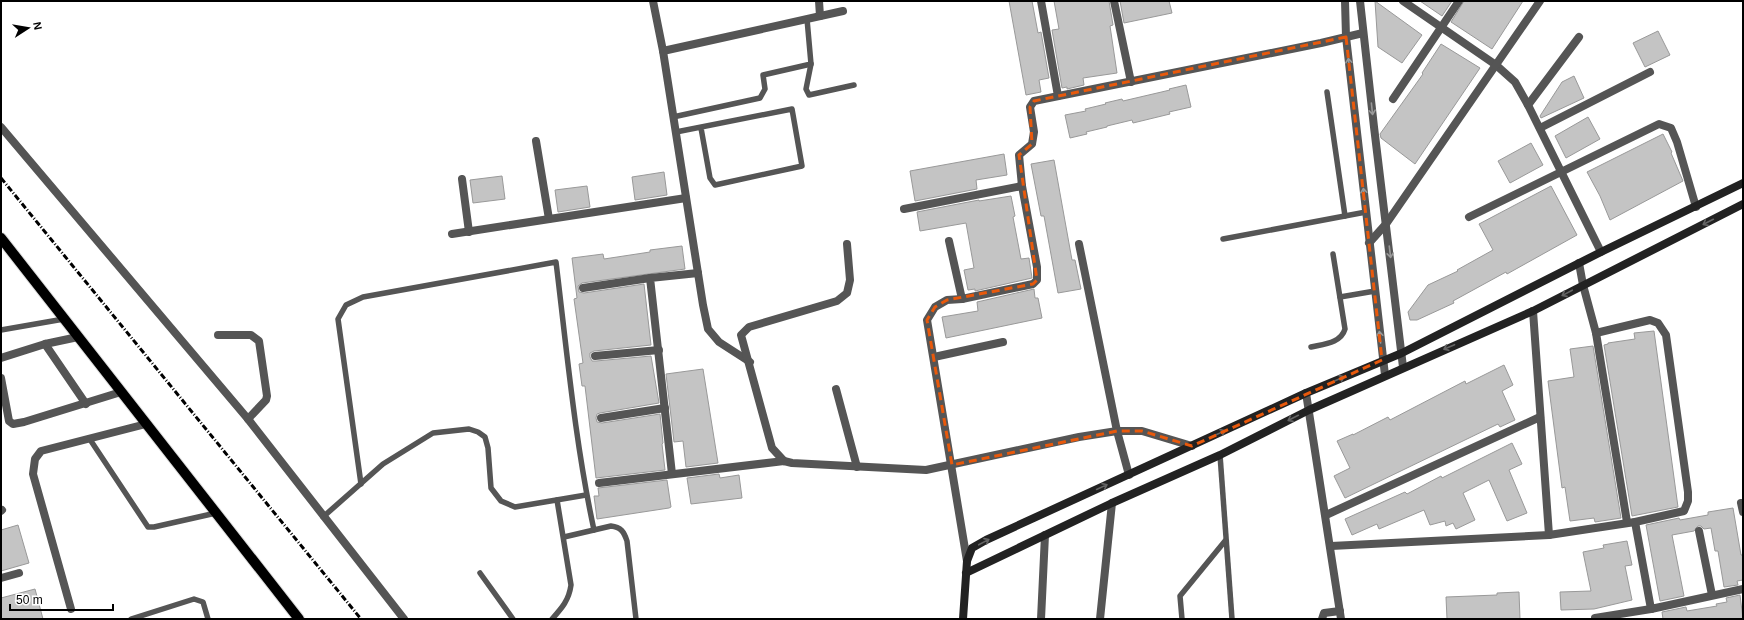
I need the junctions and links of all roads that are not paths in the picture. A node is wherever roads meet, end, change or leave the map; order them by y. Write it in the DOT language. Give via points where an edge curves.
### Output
graph roads {
  1 [pos="653,1"];
  2 [pos="819,1"];
  3 [pos="1041,1"];
  4 [pos="1114,1"];
  5 [pos="1345,1"];
  6 [pos="1360,1"];
  7 [pos="1403,1"];
  8 [pos="1459,1"];
  9 [pos="1540,1"];
  10 [pos="842,11"];
  11 [pos="820,16"];
  12 [pos="806,19"];
  13 [pos="1440,27"];
  14 [pos="1363,33"];
  15 [pos="1346,37"];
  16 [pos="1579,37"];
  17 [pos="664,51"];
  18 [pos="810,64"];
  19 [pos="1496,65"];
  20 [pos="1650,72"];
  21 [pos="1131,82"];
  22 [pos="854,85"];
  23 [pos="1327,92"];
  24 [pos="1058,96"];
  25 [pos="1393,99"];
  26 [pos="1528,105"];
  27 [pos="674,117"];
  28 [pos="1,127"];
  29 [pos="701,128"];
  30 [pos="1540,128"];
  31 [pos="676,132"];
  32 [pos="536,141"];
  33 [pos="1561,171"];
  34 [pos="462,179"];
  35 [pos="1743,184"];
  36 [pos="1022,186"];
  37 [pos="686,198"];
  38 [pos="1743,204"];
  39 [pos="1696,207"];
  40 [pos="904,209"];
  41 [pos="1366,212"];
  42 [pos="1345,216"];
  43 [pos="1469,217"];
  44 [pos="549,219"];
  45 [pos="1386,224"];
  46 [pos="469,232"];
  47 [pos="452,234"];
  48 [pos="1,238"];
  49 [pos="1223,239"];
  50 [pos="949,241"];
  51 [pos="1369,243"];
  52 [pos="847,244"];
  53 [pos="1079,244"];
  54 [pos="1601,252"];
  55 [pos="1333,254"];
  56 [pos="1579,263"];
  57 [pos="698,273"];
  58 [pos="650,278"];
  59 [pos="1583,285"];
  60 [pos="583,288"];
  61 [pos="1375,292"];
  62 [pos="1340,297"];
  63 [pos="962,299"];
  64 [pos="1533,311"];
  65 [pos="64,319"];
  66 [pos="1,330"];
  67 [pos="1596,333"];
  68 [pos="218,335"];
  69 [pos="78,337"];
  70 [pos="1003,342"];
  71 [pos="45,344"];
  72 [pos="1311,347"];
  73 [pos="659,350"];
  74 [pos="1402,353"];
  75 [pos="595,356"];
  76 [pos="934,357"];
  77 [pos="1,358"];
  78 [pos="1382,360"];
  79 [pos="750,362"];
  80 [pos="1403,368"];
  81 [pos="1385,375"];
  82 [pos="1,378"];
  83 [pos="836,389"];
  84 [pos="121,392"];
  85 [pos="1306,393"];
  86 [pos="86,404"];
  87 [pos="664,408"];
  88 [pos="1309,410"];
  89 [pos="1540,417"];
  90 [pos="601,418"];
  91 [pos="248,419"];
  92 [pos="146,424"];
  93 [pos="1118,431"];
  94 [pos="88,438"];
  95 [pos="1192,446"];
  96 [pos="1220,455"];
  97 [pos="784,461"];
  98 [pos="952,465"];
  99 [pos="857,467"];
  100 [pos="672,474"];
  101 [pos="1129,475"];
  102 [pos="599,483"];
  103 [pos="361,484"];
  104 [pos="586,495"];
  105 [pos="557,500"];
  106 [pos="1741,502"];
  107 [pos="1112,503"];
  108 [pos="1743,512"];
  109 [pos="216,513"];
  110 [pos="1326,515"];
  111 [pos="323,517"];
  112 [pos="1631,522"];
  113 [pos="594,530"];
  114 [pos="1699,532"];
  115 [pos="1045,534"];
  116 [pos="1549,535"];
  117 [pos="564,537"];
  118 [pos="1225,541"];
  119 [pos="1330,546"];
  120 [pos="967,561"];
  121 [pos="19,573"];
  122 [pos="480,573"];
  123 [pos="966,573"];
  124 [pos="1,578"];
  125 [pos="1743,589"];
  126 [pos="1712,595"];
  127 [pos="71,609"];
  128 [pos="1651,609"];
  129 [pos="1341,615"];
  130 [pos="1595,618"];
  131 [pos="131,619"];
  132 [pos="208,619"];
  133 [pos="298,619"];
  134 [pos="404,619"];
  135 [pos="513,619"];
  136 [pos="552,619"];
  137 [pos="636,619"];
  138 [pos="963,619"];
  139 [pos="1041,619"];
  140 [pos="1100,619"];
  141 [pos="1182,619"];
  142 [pos="1232,619"];
  143 [pos="1322,619"];
  1 -- 17 [label="street"];
  2 -- 11 [label="street"];
  3 -- 24 [label="street"];
  4 -- 21 [label="street"];
  5 -- 15 [label="street"];
  6 -- 14 [label="street"];
  7 -- 13 [label="street"];
  8 -- 13 [label="street"];
  9 -- 19 [label="street"];
  10 -- 11 [label="street"];
  11 -- 12 [label="street"];
  12 -- 17 [label="street"];
  12 -- 18 [label="lane"];
  13 -- 19 [label="street"];
  13 -- 25 [label="street"];
  14 -- 15 [label="street"];
  14 -- 45 [label="street, one-way"];
  15 -- 21 [label="street"];
  41 -- 15 [label="street, one-way"];
  16 -- 26 [label="street"];
  17 -- 27 [label="street"];
  18 -- 22 [label="lane" via="806,89 809,95"];
  18 -- 27 [label="lane" via="762,75 764,89 760,98"];
  19 -- 26 [label="street" via="1515,82"];
  19 -- 45 [label="street"];
  20 -- 30 [label="street"];
  21 -- 24 [label="street"];
  23 -- 42 [label="lane"];
  24 -- 36 [label="street" via="1034,101 1030,107 1034,132 1032,144 1019,155"];
  26 -- 30 [label="street"];
  27 -- 31 [label="street"];
  28 -- 91 [label="street"];
  29 -- 29 [label="lane" via="792,109 802,166 715,185 710,178"];
  29 -- 31 [label="lane"];
  30 -- 33 [label="street"];
  31 -- 37 [label="street"];
  32 -- 44 [label="street"];
  33 -- 39 [label="street" via="1659,124 1671,128"];
  33 -- 43 [label="street"];
  33 -- 54 [label="street"];
  34 -- 46 [label="street"];
  35 -- 39 [label="street"];
  36 -- 40 [label="street"];
  36 -- 63 [label="street" via="1037,266 1037,280 1032,284"];
  37 -- 44 [label="street"];
  37 -- 57 [label="street"];
  38 -- 59 [label="street, one-way"];
  39 -- 54 [label="street"];
  41 -- 42 [label="lane"];
  41 -- 51 [label="street"];
  42 -- 49 [label="lane"];
  44 -- 46 [label="street"];
  45 -- 51 [label="street"];
  45 -- 74 [label="street, one-way"];
  46 -- 47 [label="street"];
  48 -- 65 [label="main road"];
  50 -- 63 [label="street"];
  51 -- 61 [label="street"];
  52 -- 79 [label="street" via="850,280 847,293 837,301 749,327 742,334"];
  53 -- 93 [label="street"];
  54 -- 56 [label="street"];
  55 -- 62 [label="lane"];
  56 -- 59 [label="street"];
  56 -- 74 [label="street"];
  57 -- 58 [label="street"];
  57 -- 79 [label="street" via="708,329 719,342"];
  58 -- 60 [label="street"];
  58 -- 73 [label="street"];
  59 -- 64 [label="street, one-way"];
  59 -- 67 [label="street"];
  61 -- 62 [label="lane"];
  78 -- 61 [label="street, one-way"];
  62 -- 72 [label="lane" via="1343,335 1338,340"];
  63 -- 76 [label="street" via="947,300 935,307 927,320"];
  64 -- 80 [label="street, one-way"];
  64 -- 89 [label="street"];
  65 -- 66 [label="lane"];
  65 -- 69 [label="main road"];
  67 -- 112 [label="street"];
  67 -- 112 [label="street" via="1650,320 1658,323 1666,334 1688,501 1684,512"];
  68 -- 91 [label="street" via="252,335 259,341 267,396"];
  69 -- 71 [label="street"];
  69 -- 84 [label="main road"];
  70 -- 76 [label="street"];
  71 -- 77 [label="street"];
  71 -- 86 [label="street"];
  73 -- 75 [label="street"];
  73 -- 87 [label="street"];
  74 -- 78 [label="street"];
  74 -- 80 [label="street"];
  76 -- 98 [label="street"];
  78 -- 81 [label="street"];
  85 -- 78 [label="street, one-way"];
  79 -- 97 [label="street" via="772,448"];
  80 -- 81 [label="street"];
  81 -- 88 [label="street"];
  82 -- 86 [label="street" via="9,421 13,424"];
  83 -- 99 [label="street"];
  84 -- 86 [label="street"];
  84 -- 92 [label="main road"];
  85 -- 88 [label="street"];
  95 -- 85 [label="street, one-way"];
  87 -- 90 [label="street"];
  87 -- 100 [label="street"];
  88 -- 96 [label="street, one-way"];
  88 -- 110 [label="street"];
  89 -- 110 [label="street"];
  89 -- 116 [label="street"];
  91 -- 111 [label="street"];
  92 -- 94 [label="street"];
  92 -- 109 [label="main road"];
  93 -- 95 [label="street" via="1142,431"];
  93 -- 98 [label="street"];
  93 -- 101 [label="street"];
  94 -- 109 [label="lane" via="148,527"];
  94 -- 127 [label="street" via="41,451 35,459 33,474"];
  95 -- 101 [label="street"];
  96 -- 107 [label="street"];
  96 -- 118 [label="lane"];
  97 -- 99 [label="street"];
  97 -- 100 [label="street"];
  98 -- 99 [label="street" via="926,470"];
  98 -- 120 [label="street"];
  100 -- 102 [label="street"];
  120 -- 101 [label="street, one-way" via="972,548 986,540"];
  103 -- 104 [label="lane" via="338,319 346,304 363,297 556,262"];
  103 -- 105 [label="lane" via="383,464 433,433 469,429 485,437 491,488 501,501 515,507"];
  103 -- 111 [label="lane"];
  104 -- 105 [label="lane"];
  104 -- 113 [label="lane"];
  105 -- 117 [label="lane"];
  106 -- 108 [label="street"];
  107 -- 115 [label="street"];
  107 -- 140 [label="street"];
  109 -- 133 [label="main road"];
  110 -- 119 [label="street"];
  111 -- 134 [label="street"];
  112 -- 116 [label="street"];
  112 -- 128 [label="street"];
  113 -- 117 [label="lane"];
  113 -- 137 [label="lane" via="611,526 618,527 624,532"];
  114 -- 126 [label="street"];
  115 -- 123 [label="street"];
  115 -- 139 [label="street"];
  116 -- 119 [label="street"];
  117 -- 136 [label="lane" via="571,585 570,595"];
  118 -- 141 [label="lane" via="1180,596"];
  118 -- 142 [label="lane"];
  119 -- 129 [label="street"];
  120 -- 123 [label="street"];
  121 -- 124 [label="street"];
  122 -- 135 [label="lane"];
  123 -- 138 [label="street"];
  125 -- 126 [label="street"];
  126 -- 128 [label="street"];
  128 -- 130 [label="street"];
  129 -- 143 [label="street" via="1324,613"];
  131 -- 132 [label="lane" via="194,599 203,602"];
}
